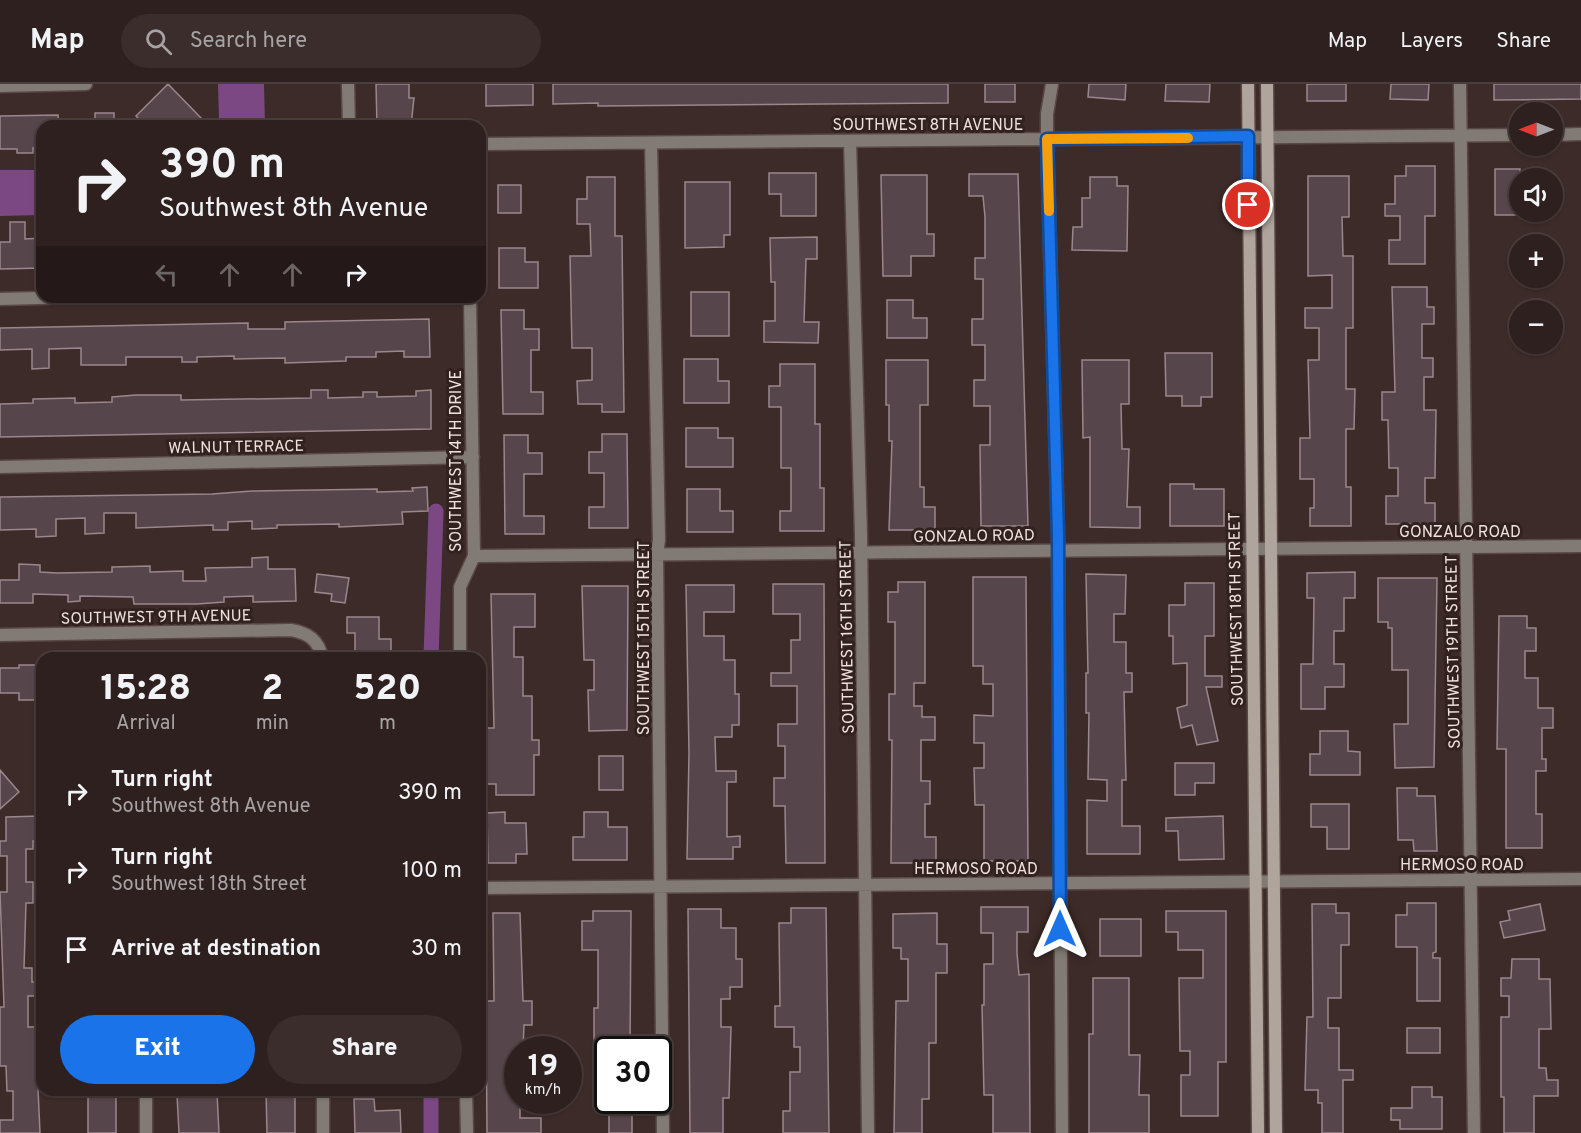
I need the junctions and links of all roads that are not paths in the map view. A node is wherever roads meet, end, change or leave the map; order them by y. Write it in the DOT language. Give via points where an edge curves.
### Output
graph roads {
  1 [pos="86,84"];
  2 [pos="348,84"];
  3 [pos="1052,84"];
  4 [pos="1248,84"];
  5 [pos="1267,84"];
  6 [pos="1460,84"];
  7 [pos="0,86"];
  8 [pos="349,120"];
  9 [pos="1509,135"];
  10 [pos="1563,135"];
  11 [pos="1581,135"];
  12 [pos="1248,136"];
  13 [pos="1267,136"];
  14 [pos="1460,136"];
  15 [pos="1047,139"];
  16 [pos="850,141"];
  17 [pos="651,143"];
  18 [pos="486,144"];
  19 [pos="0,298"];
  20 [pos="36,298"];
  21 [pos="470,303"];
  22 [pos="473,457"];
  23 [pos="0,467"];
  24 [pos="1581,546"];
  25 [pos="1251,548"];
  26 [pos="1467,548"];
  27 [pos="1270,549"];
  28 [pos="1057,550"];
  29 [pos="861,552"];
  30 [pos="657,553"];
  31 [pos="474,556"];
  32 [pos="0,635"];
  33 [pos="320,652"];
  34 [pos="460,652"];
  35 [pos="1581,879"];
  36 [pos="1471,880"];
  37 [pos="1254,881"];
  38 [pos="1274,881"];
  39 [pos="1060,884"];
  40 [pos="866,885"];
  41 [pos="660,887"];
  42 [pos="486,888"];
  43 [pos="146,1096"];
  44 [pos="323,1096"];
  45 [pos="466,1096"];
  46 [pos="146,1133"];
  47 [pos="323,1133"];
  48 [pos="466,1133"];
  49 [pos="663,1133"];
  50 [pos="868,1133"];
  51 [pos="1062,1133"];
  52 [pos="1258,1133"];
  53 [pos="1276,1133"];
  54 [pos="1474,1133"];
  1 -- 7 [label="street"];
  2 -- 8 [label="street"];
  3 -- 15 [label="street"];
  4 -- 12 [label="main road, SOUTHWEST 18TH STREET"];
  5 -- 13 [label="main road"];
  6 -- 14 [label="street, SOUTHWEST 19TH STREET"];
  9 -- 14 [label="street, SOUTHWEST 8TH AVENUE"];
  10 -- 11 [label="street"];
  12 -- 13 [label="street, SOUTHWEST 8TH AVENUE"];
  12 -- 15 [label="street, SOUTHWEST 8TH AVENUE"];
  12 -- 25 [label="main road, SOUTHWEST 18TH STREET"];
  13 -- 14 [label="street, SOUTHWEST 8TH AVENUE"];
  13 -- 27 [label="main road"];
  14 -- 26 [label="street, SOUTHWEST 19TH STREET"];
  15 -- 16 [label="street, SOUTHWEST 8TH AVENUE"];
  15 -- 28 [label="street"];
  16 -- 17 [label="street, SOUTHWEST 8TH AVENUE"];
  16 -- 29 [label="street, SOUTHWEST 16TH STREET"];
  17 -- 18 [label="street, SOUTHWEST 8TH AVENUE"];
  17 -- 30 [label="street, SOUTHWEST 15TH STREET"];
  19 -- 20 [label="street"];
  21 -- 22 [label="street, SOUTHWEST 14TH DRIVE"];
  22 -- 23 [label="street, WALNUT TERRACE"];
  22 -- 31 [label="street, SOUTHWEST 14TH DRIVE"];
  24 -- 26 [label="street, GONZALO ROAD"];
  25 -- 27 [label="street, GONZALO ROAD"];
  25 -- 28 [label="street, GONZALO ROAD"];
  25 -- 37 [label="main road, SOUTHWEST 18TH STREET"];
  26 -- 27 [label="street, GONZALO ROAD"];
  26 -- 36 [label="street, SOUTHWEST 19TH STREET"];
  27 -- 38 [label="main road"];
  28 -- 29 [label="street, GONZALO ROAD"];
  28 -- 39 [label="street"];
  29 -- 30 [label="street, GONZALO ROAD"];
  29 -- 40 [label="street, SOUTHWEST 16TH STREET"];
  30 -- 31 [label="street, GONZALO ROAD"];
  30 -- 41 [label="street, SOUTHWEST 15TH STREET"];
  31 -- 34 [label="street, SOUTHWEST 14TH DRIVE" via="460,587"];
  32 -- 33 [label="street, SOUTHWEST 9TH AVENUE" via="291,630 305,633 316,642"];
  35 -- 36 [label="street, HERMOSO ROAD"];
  36 -- 38 [label="street, HERMOSO ROAD"];
  36 -- 54 [label="street, SOUTHWEST 19TH STREET"];
  37 -- 38 [label="street, HERMOSO ROAD"];
  37 -- 39 [label="street, HERMOSO ROAD"];
  37 -- 52 [label="main road, SOUTHWEST 18TH STREET"];
  38 -- 53 [label="main road"];
  39 -- 40 [label="street, HERMOSO ROAD"];
  39 -- 51 [label="street"];
  40 -- 41 [label="street, HERMOSO ROAD"];
  40 -- 50 [label="street, SOUTHWEST 16TH STREET"];
  41 -- 42 [label="street, HERMOSO ROAD"];
  41 -- 49 [label="street, SOUTHWEST 15TH STREET"];
  43 -- 46 [label="street"];
  44 -- 47 [label="street"];
  45 -- 48 [label="street"];
}
